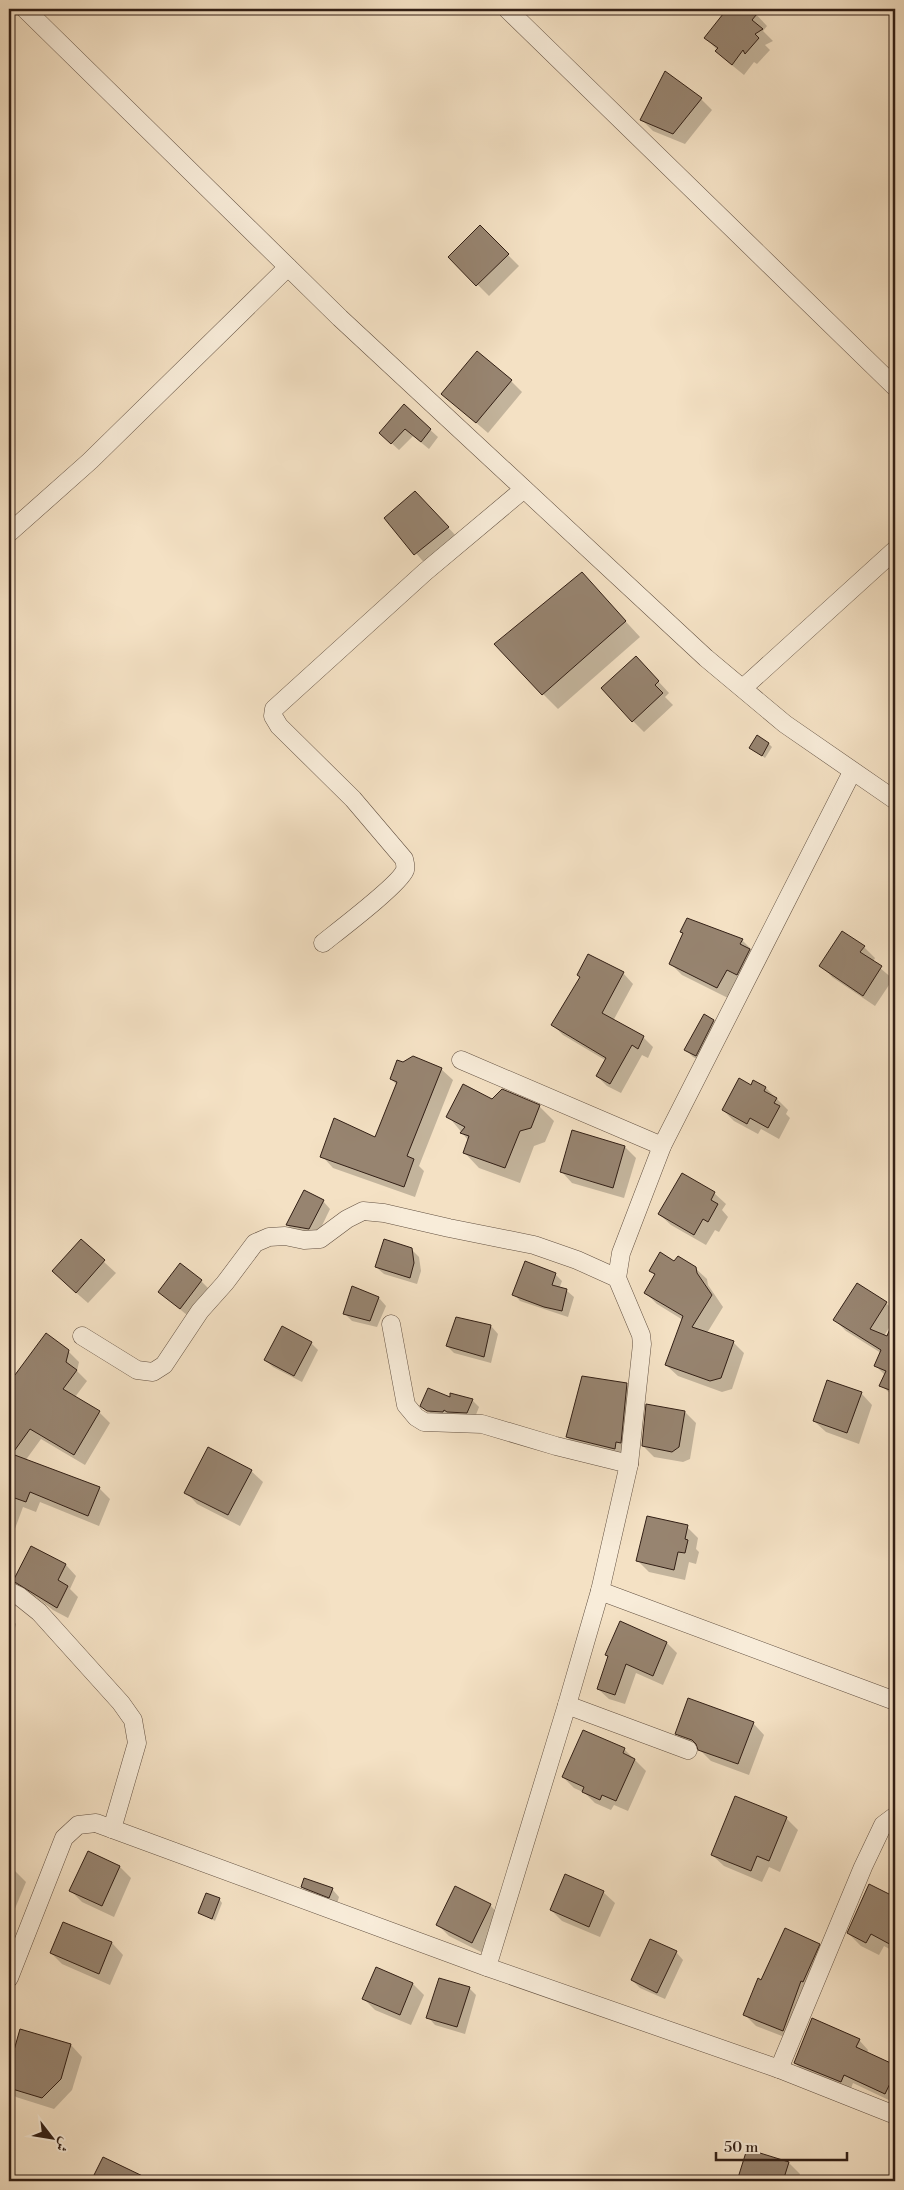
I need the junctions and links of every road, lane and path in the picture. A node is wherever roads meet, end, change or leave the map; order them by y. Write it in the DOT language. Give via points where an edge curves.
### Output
graph roads {
  1 [pos="25,9"];
  2 [pos="508,9"];
  3 [pos="288,267"];
  4 [pos="895,387"];
  5 [pos="524,489"];
  6 [pos="9,533"];
  7 [pos="895,550"];
  8 [pos="743,688"];
  9 [pos="852,772"];
  10 [pos="895,800"];
  11 [pos="323,943"];
  12 [pos="461,1060"];
  13 [pos="662,1146"];
  14 [pos="617,1278"];
  15 [pos="391,1324"];
  16 [pos="82,1336"];
  17 [pos="629,1464"];
  18 [pos="9,1591"];
  19 [pos="600,1591"];
  20 [pos="895,1701"];
  21 [pos="567,1705"];
  22 [pos="688,1750"];
  23 [pos="895,1816"];
  24 [pos="112,1829"];
  25 [pos="16,1940"];
  26 [pos="487,1967"];
  27 [pos="9,1978"];
  28 [pos="779,2069"];
  29 [pos="895,2115"];
  1 -- 3 [label="street"];
  2 -- 4 [label="street"];
  3 -- 5 [label="street"];
  3 -- 6 [label="street" via="97,454"];
  5 -- 8 [label="street" via="706,658"];
  5 -- 11 [label="street" via="425,572 274,710 273,716 279,726 353,800 406,865 395,884"];
  7 -- 8 [label="street"];
  8 -- 9 [label="street" via="784,724"];
  9 -- 10 [label="street"];
  9 -- 13 [label="street"];
  12 -- 13 [label="street"];
  13 -- 14 [label="street" via="622,1253"];
  14 -- 16 [label="street" via="534,1245 363,1211 320,1239 285,1236 269,1237 255,1243 200,1311 164,1365 153,1372 137,1370"];
  14 -- 17 [label="street" via="642,1344"];
  15 -- 17 [label="street" via="406,1405 416,1418 424,1422 482,1424"];
  17 -- 19 [label="street"];
  18 -- 24 [label="street" via="39,1612 133,1720 137,1743"];
  19 -- 20 [label="street"];
  19 -- 21 [label="street"];
  21 -- 22 [label="street"];
  21 -- 26 [label="street"];
  23 -- 28 [label="street" via="883,1825 862,1867"];
  24 -- 25 [label="street" via="96,1823 78,1825 64,1838"];
  24 -- 26 [label="street"];
  25 -- 27 [label="street"];
  26 -- 28 [label="street"];
  28 -- 29 [label="street"];
}
